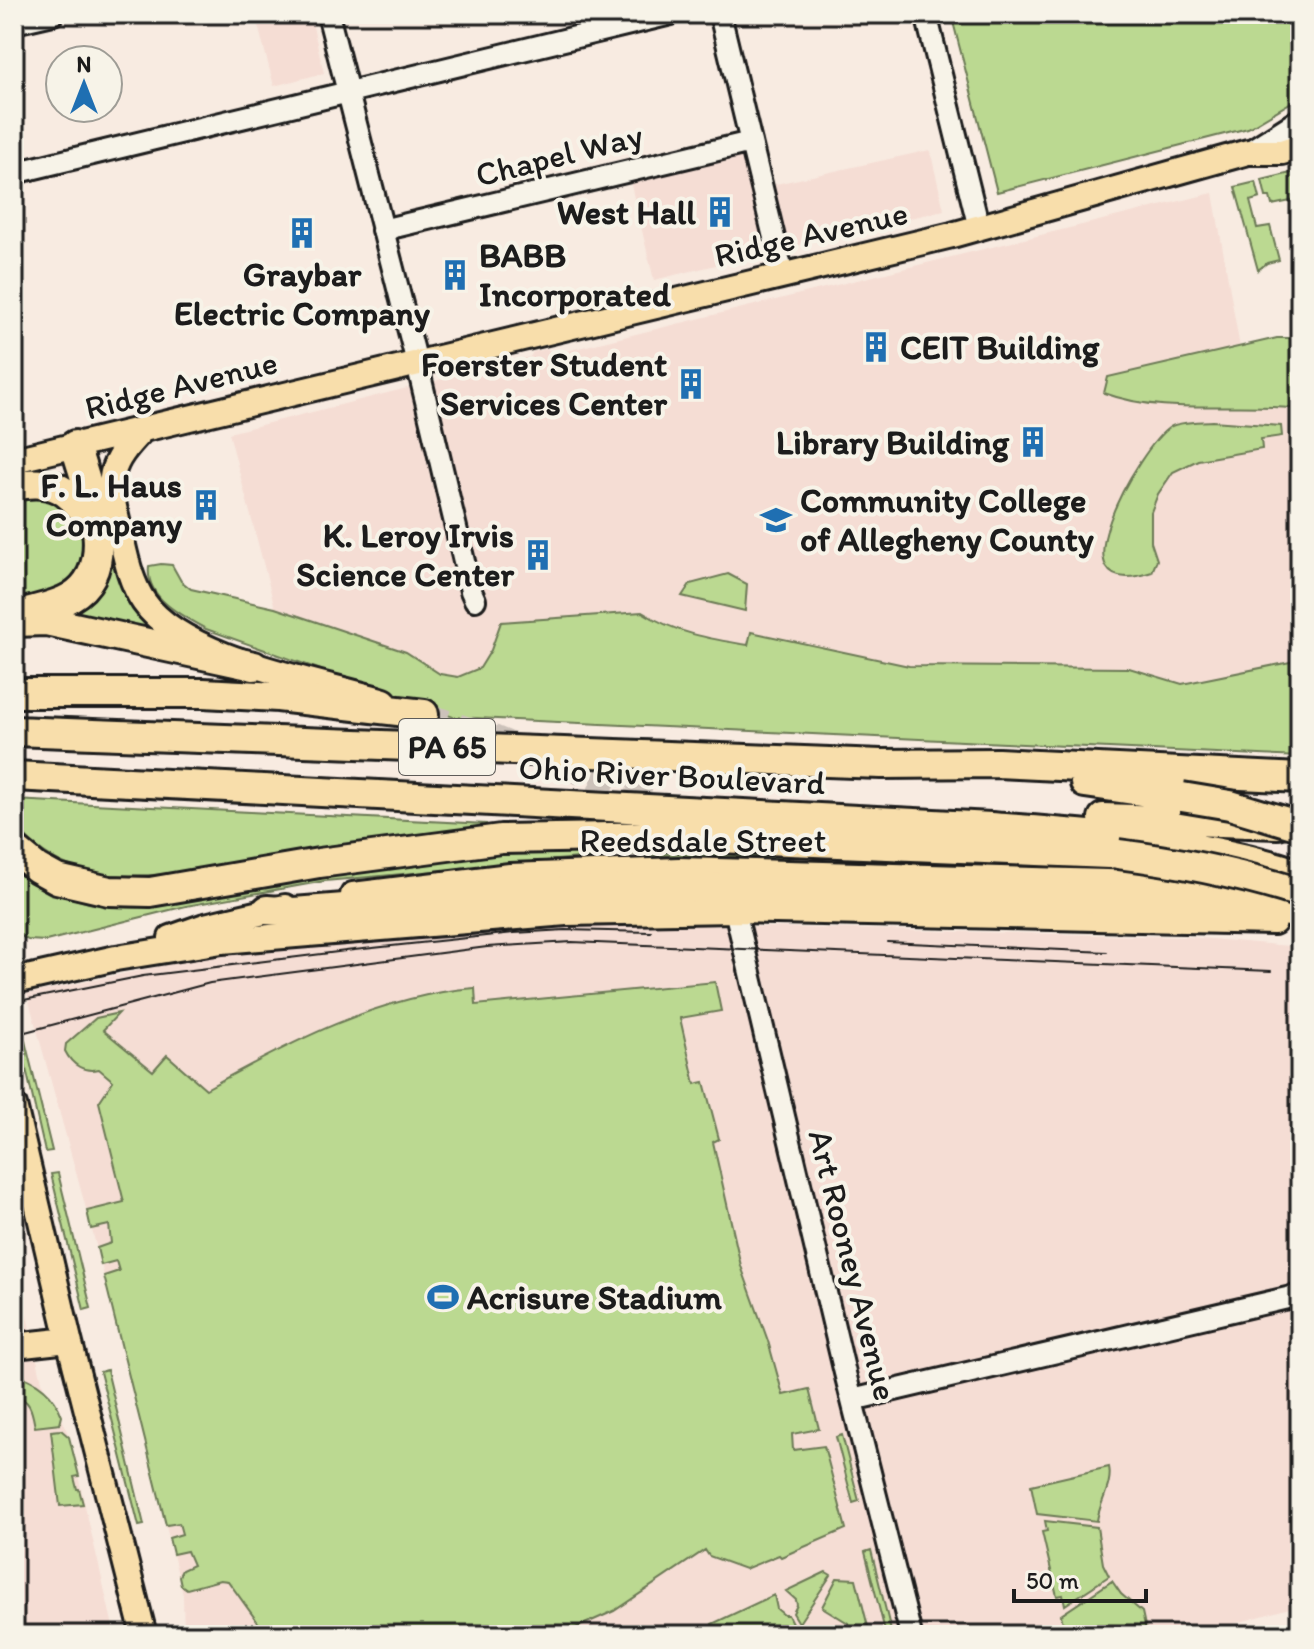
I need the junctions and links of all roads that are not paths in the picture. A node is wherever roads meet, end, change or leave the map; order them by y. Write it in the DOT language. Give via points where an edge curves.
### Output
graph roads {
  1 [pos="53,14"];
  2 [pos="328,14"];
  3 [pos="671,14"];
  4 [pos="720,14"];
  5 [pos="926,14"];
  6 [pos="14,23"];
  7 [pos="347,92"];
  8 [pos="1300,119"];
  9 [pos="751,142"];
  10 [pos="1300,146"];
  11 [pos="1248,152"];
  12 [pos="14,173"];
  13 [pos="979,228"];
  14 [pos="382,230"];
  15 [pos="783,275"];
  16 [pos="417,363"];
  17 [pos="143,429"];
  18 [pos="75,445"];
  19 [pos="14,460"];
  20 [pos="14,486"];
  21 [pos="98,533"];
  22 [pos="475,600"];
  23 [pos="14,619"];
  24 [pos="254,666"];
  25 [pos="14,693"];
  26 [pos="424,714"];
  27 [pos="14,731"];
  28 [pos="881,764"];
  29 [pos="14,776"];
  30 [pos="1300,778"];
  31 [pos="1300,825"];
  32 [pos="991,827"];
  33 [pos="825,848"];
  34 [pos="14,849"];
  35 [pos="1300,874"];
  36 [pos="1063,880"];
  37 [pos="1300,890"];
  38 [pos="267,910"];
  39 [pos="735,910"];
  40 [pos="1300,915"];
  41 [pos="1300,922"];
  42 [pos="116,958"];
  43 [pos="14,981"];
  44 [pos="14,1106"];
  45 [pos="1300,1295"];
  46 [pos="69,1340"];
  47 [pos="14,1346"];
  48 [pos="852,1400"];
  49 [pos="144,1635"];
  50 [pos="911,1635"];
  1 -- 6 [label="street"];
  2 -- 7 [label="street"];
  3 -- 7 [label="street"];
  4 -- 9 [label="street"];
  5 -- 13 [label="street"];
  7 -- 12 [label="street"];
  7 -- 14 [label="street"];
  8 -- 11 [label="street, Ridge Avenue"];
  9 -- 14 [label="street, Chapel Way"];
  9 -- 15 [label="street"];
  10 -- 11 [label="main road, Ridge Avenue"];
  11 -- 13 [label="main road, Ridge Avenue"];
  13 -- 15 [label="main road, Ridge Avenue"];
  14 -- 16 [label="street"];
  15 -- 16 [label="main road, Ridge Avenue"];
  16 -- 17 [label="main road, Ridge Avenue"];
  16 -- 22 [label="street"];
  17 -- 18 [label="main road, Ridge Avenue"];
  17 -- 24 [label="main road" via="114,462 111,481 113,507 138,591 178,634"];
  18 -- 19 [label="main road, Ridge Avenue"];
  18 -- 21 [label="highway"];
  20 -- 21 [label="highway" via="61,488 81,506"];
  21 -- 23 [label="highway" via="99,554 74,596"];
  23 -- 24 [label="highway" via="46,621"];
  24 -- 26 [label="main road"];
  25 -- 26 [label="highway" via="203,693"];
  27 -- 28 [label="highway, Ohio River Boulevard / PA 65"];
  28 -- 30 [label="highway" via="998,763"];
  28 -- 31 [label="highway, bridge" via="1107,785 1230,805"];
  29 -- 32 [label="highway, Ohio River Boulevard / PA 65"];
  31 -- 32 [label="highway" via="1101,818"];
  32 -- 35 [label="highway" via="1192,846"];
  33 -- 36 [label="main road"];
  34 -- 37 [label="highway, bridge" via="57,879 109,891 150,892 501,839 666,836 1118,854 1218,869"];
  36 -- 37 [label="main road, Reedsdale Street"];
  36 -- 38 [label="main road, Reedsdale Street" via="584,872 362,893"];
  38 -- 40 [label="highway" via="604,889 763,889 1146,900"];
  38 -- 42 [label="main road, Reedsdale Street"];
  39 -- 41 [label="main road, Reedsdale Street"];
  39 -- 42 [label="main road, Reedsdale Street" via="566,913 373,927 222,941"];
  39 -- 48 [label="street, Art Rooney Avenue"];
  42 -- 43 [label="main road, Reedsdale Street"];
  44 -- 46 [label="main road"];
  45 -- 48 [label="street"];
  46 -- 47 [label="main road"];
  46 -- 49 [label="main road"];
  48 -- 50 [label="street, Art Rooney Avenue"];
}
